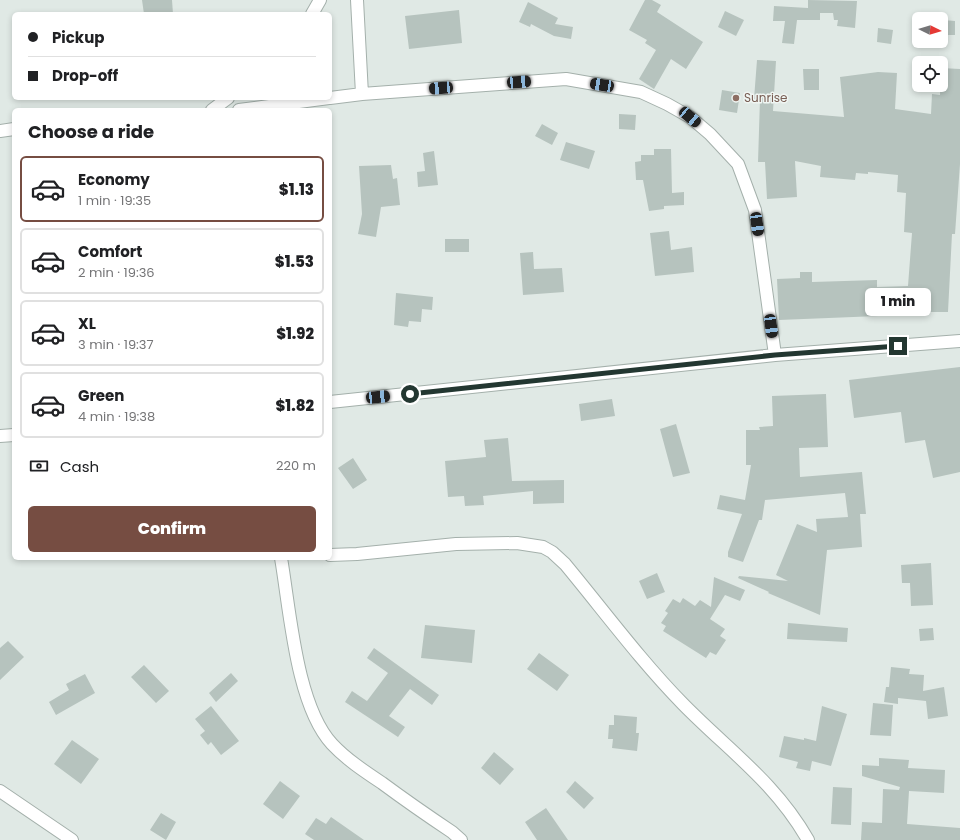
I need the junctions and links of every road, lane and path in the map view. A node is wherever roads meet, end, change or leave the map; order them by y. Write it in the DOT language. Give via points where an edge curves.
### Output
graph roads {
  1 [pos="320,0"];
  2 [pos="357,0"];
  3 [pos="313,12"];
  4 [pos="362,94"];
  5 [pos="332,98"];
  6 [pos="225,100"];
  7 [pos="315,100"];
  8 [pos="215,108"];
  9 [pos="254,108"];
  10 [pos="12,130"];
  11 [pos="0,131"];
  12 [pos="960,341"];
  13 [pos="775,355"];
  14 [pos="332,402"];
  15 [pos="12,435"];
  16 [pos="0,436"];
  17 [pos="332,555"];
  18 [pos="281,560"];
  19 [pos="2,795"];
  20 [pos="72,840"];
  21 [pos="461,840"];
  22 [pos="808,840"];
  1 -- 3 [label="street"];
  2 -- 4 [label="street"];
  4 -- 5 [label="street"];
  4 -- 13 [label="street" via="566,79 641,92 690,117 738,164 755,210"];
  6 -- 8 [label="street"];
  7 -- 9 [label="street"];
  10 -- 11 [label="street"];
  12 -- 13 [label="street"];
  13 -- 14 [label="street"];
  15 -- 16 [label="street"];
  17 -- 22 [label="street" via="456,544 499,543 533,545 552,552 565,564 653,672 775,792"];
  18 -- 21 [label="street" via="306,696 331,743 352,762"];
  19 -- 20 [label="street"];
}
